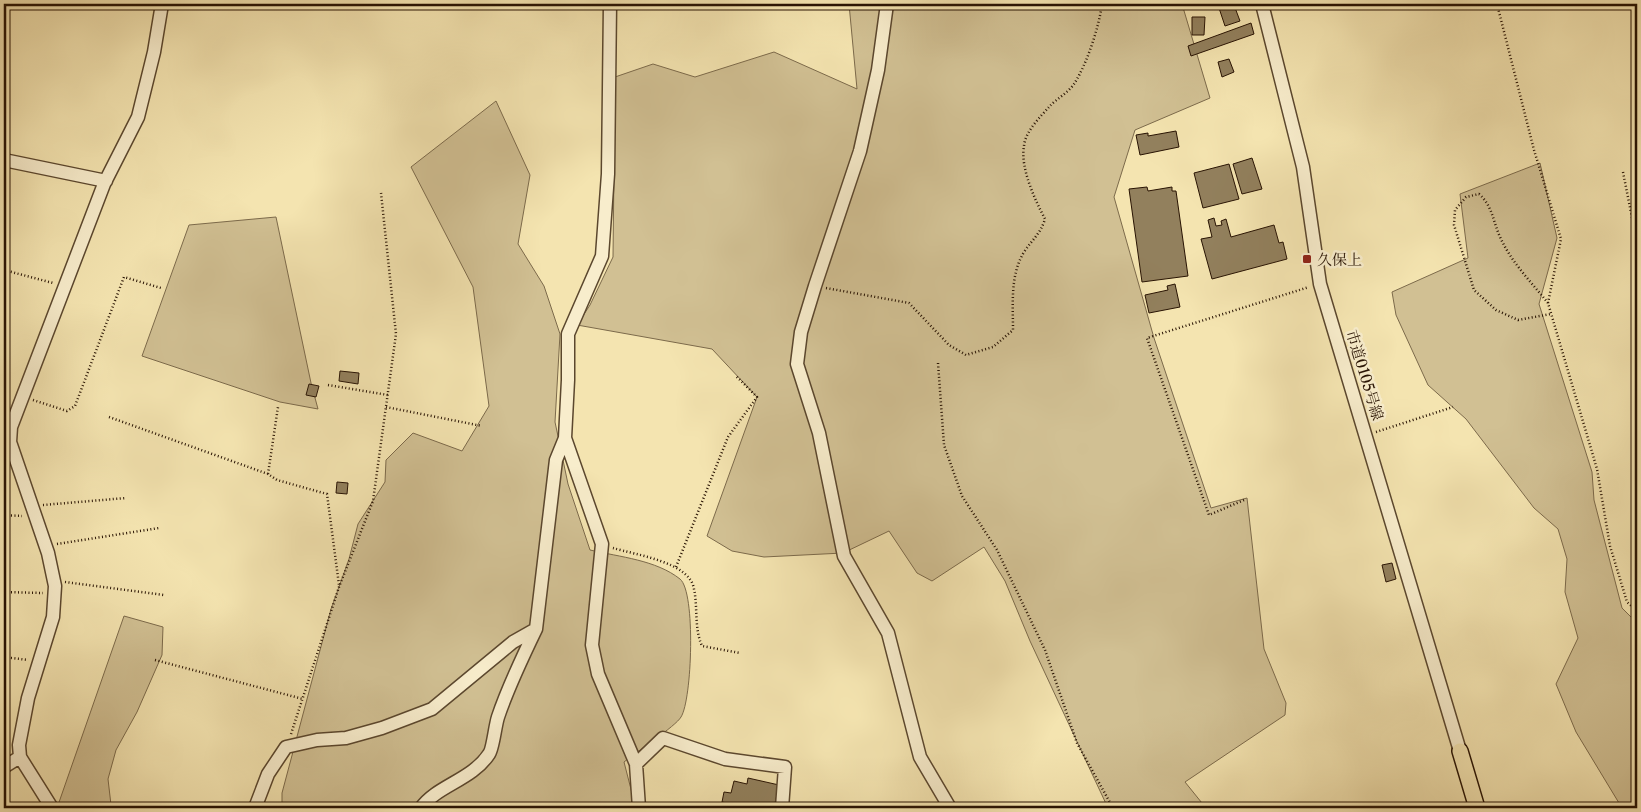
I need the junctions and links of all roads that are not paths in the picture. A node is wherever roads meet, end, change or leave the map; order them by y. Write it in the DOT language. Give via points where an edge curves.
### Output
graph roads {
  1 [pos="162,4"];
  2 [pos="610,4"];
  3 [pos="887,4"];
  4 [pos="1262,4"];
  5 [pos="4,160"];
  6 [pos="106,181"];
  7 [pos="565,438"];
  8 [pos="536,629"];
  9 [pos="1460,751"];
  10 [pos="20,757"];
  11 [pos="636,764"];
  12 [pos="4,766"];
  13 [pos="52,808"];
  14 [pos="254,808"];
  15 [pos="421,808"];
  16 [pos="639,808"];
  17 [pos="782,808"];
  18 [pos="950,808"];
  19 [pos="1477,808"];
  1 -- 6 [label="street" via="138,117"];
  2 -- 7 [label="street" via="608,174 602,256 568,334"];
  3 -- 18 [label="street" via="878,70 860,151 801,332 797,364 819,432 843,553 888,632 920,757"];
  4 -- 9 [label="street, 市道0105号線" via="1303,167 1320,284"];
  5 -- 6 [label="street"];
  6 -- 10 [label="street" via="63,285 11,427 10,442 46,546 54,587 52,617 26,708 19,744"];
  7 -- 8 [label="street" via="556,460"];
  7 -- 11 [label="street" via="602,544 592,646 598,674"];
  8 -- 14 [label="street" via="513,642 432,709 346,738 286,747 268,774"];
  8 -- 15 [label="street" via="505,695 493,731 491,752 478,768 427,800"];
  9 -- 19 [label="main road"];
  10 -- 12 [label="street"];
  10 -- 13 [label="street"];
  11 -- 16 [label="street"];
  11 -- 17 [label="street" via="663,738 725,760 785,767"];
}
